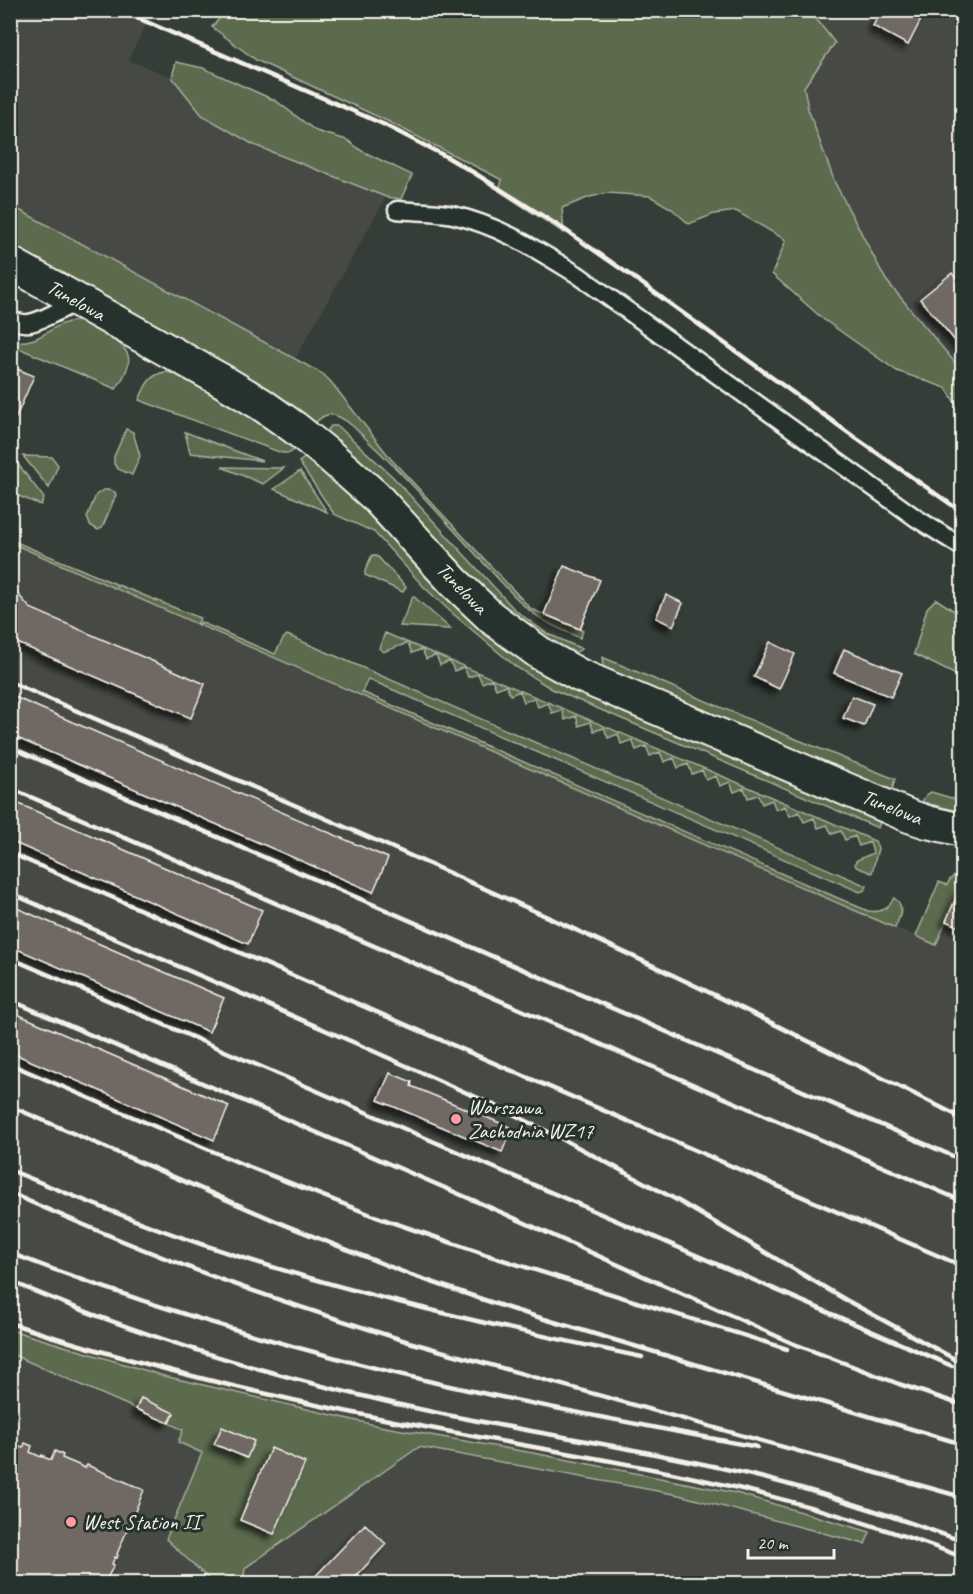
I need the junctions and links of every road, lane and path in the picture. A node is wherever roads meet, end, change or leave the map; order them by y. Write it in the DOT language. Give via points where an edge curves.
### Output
graph roads {
  1 [pos="398,210"];
  2 [pos="10,263"];
  3 [pos="78,301"];
  4 [pos="10,320"];
  5 [pos="963,547"];
  6 [pos="963,830"];
  1 -- 5 [label="lane" via="451,214 489,225 526,243 578,276 907,512"];
  2 -- 3 [label="street, Tunelowa"];
  3 -- 4 [label="lane" via="37,321"];
  3 -- 6 [label="street, Tunelowa" via="236,389 295,428 375,496 492,618 541,654 579,675 909,816"];
}
